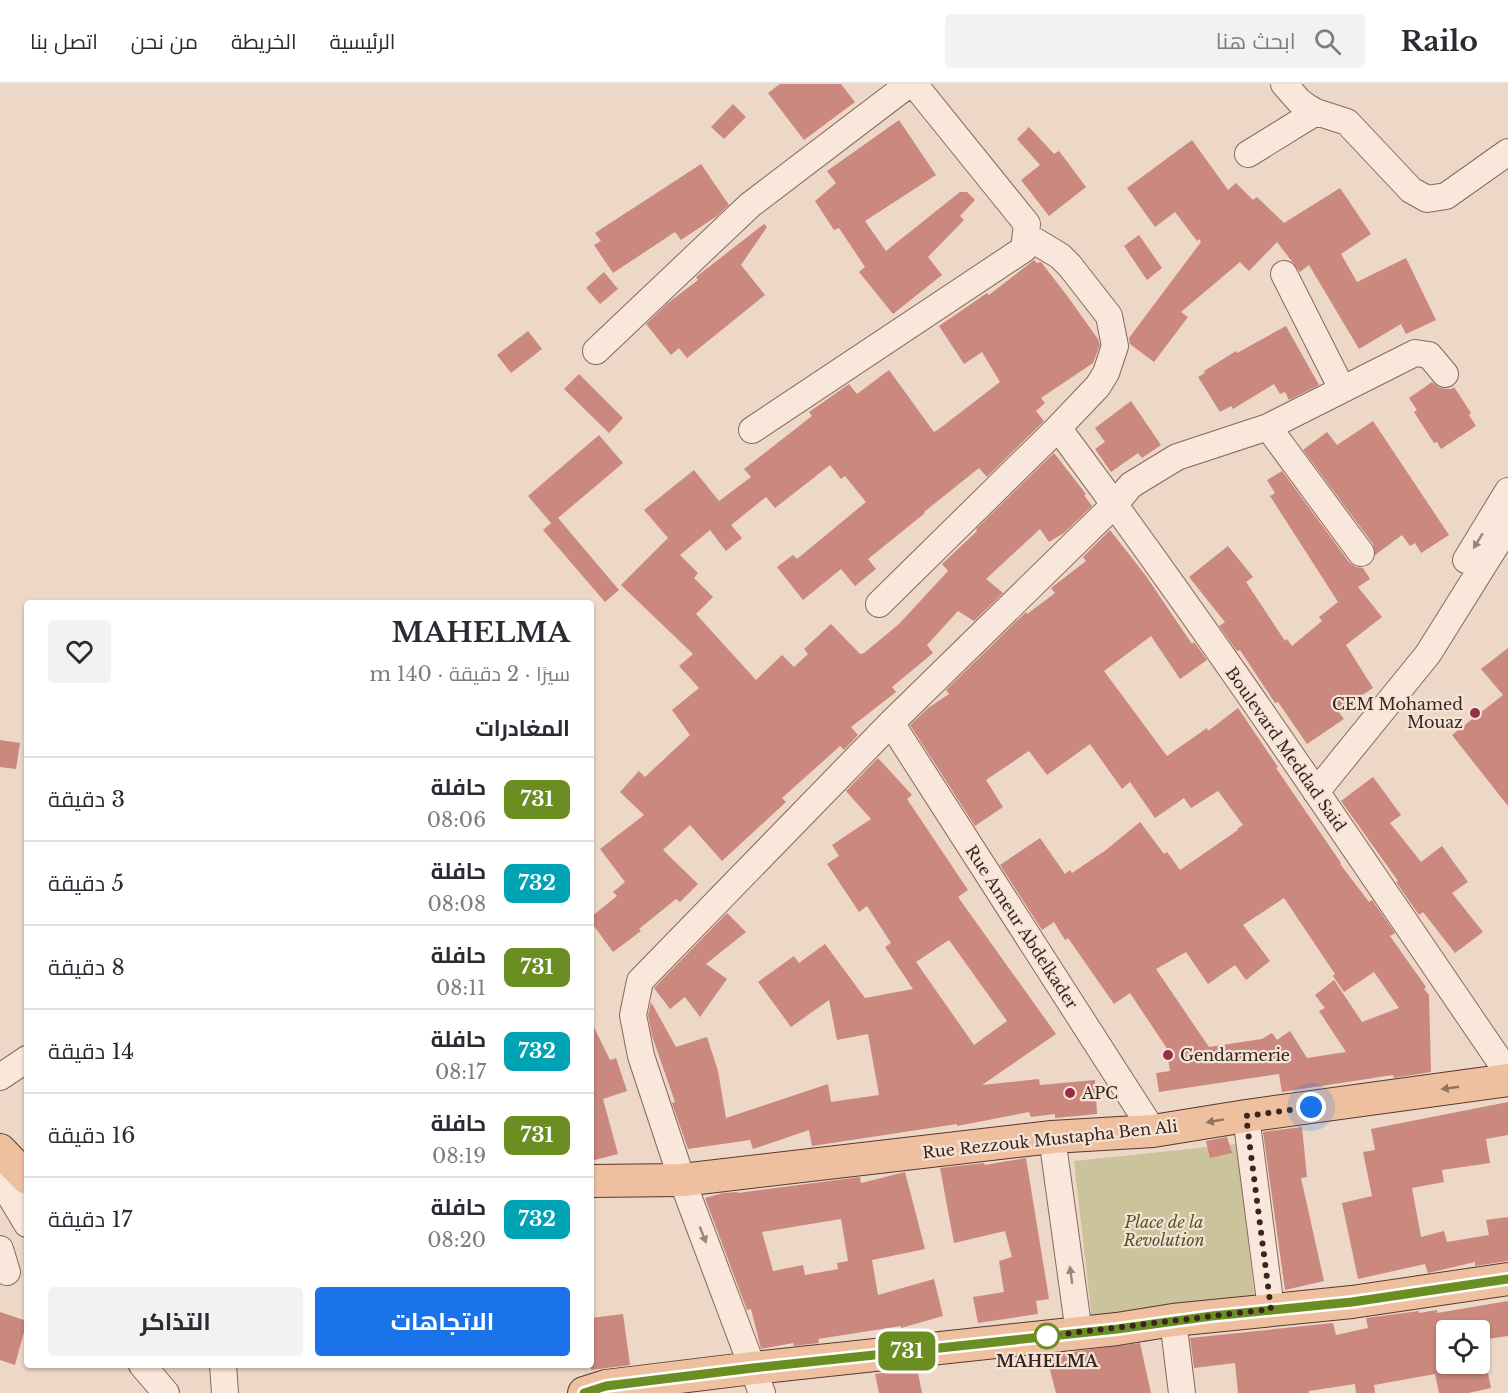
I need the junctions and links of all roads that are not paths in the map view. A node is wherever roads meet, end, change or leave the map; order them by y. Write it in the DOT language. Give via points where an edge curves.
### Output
graph roads {
  1 [pos="909,84"];
  2 [pos="914,84"];
  3 [pos="1284,84"];
  4 [pos="1316,112"];
  5 [pos="1508,152"];
  6 [pos="1248,154"];
  7 [pos="1024,249"];
  8 [pos="1284,274"];
  9 [pos="596,351"];
  10 [pos="1445,374"];
  11 [pos="1342,389"];
  12 [pos="1268,427"];
  13 [pos="1058,428"];
  14 [pos="752,430"];
  15 [pos="1508,491"];
  16 [pos="1115,504"];
  17 [pos="1508,526"];
  18 [pos="1361,553"];
  19 [pos="879,604"];
  20 [pos="1409,675"];
  21 [pos="891,723"];
  22 [pos="1316,792"];
  23 [pos="24,1061"];
  24 [pos="1508,1073"];
  25 [pos="0,1077"];
  26 [pos="1508,1080"];
  27 [pos="1246,1116"];
  28 [pos="1153,1131"];
  29 [pos="1052,1137"];
  30 [pos="0,1150"];
  31 [pos="24,1175"];
  32 [pos="0,1179"];
  33 [pos="682,1180"];
  34 [pos="594,1181"];
  35 [pos="24,1219"];
  36 [pos="1508,1279"];
  37 [pos="1271,1309"];
  38 [pos="1173,1320"];
  39 [pos="1079,1333"];
  40 [pos="145,1368"];
  41 [pos="223,1368"];
  42 [pos="758,1380"];
  43 [pos="166,1393"];
  44 [pos="225,1393"];
  45 [pos="584,1393"];
  46 [pos="1182,1393"];
  1 -- 9 [label="street" via="750,205"];
  2 -- 7 [label="street" via="1027,224"];
  3 -- 4 [label="street"];
  4 -- 5 [label="street" via="1347,122 1411,190 1427,199 1446,196"];
  4 -- 6 [label="street"];
  7 -- 13 [label="street" via="1035,241 1060,256 1109,316 1113,330 1115,346 1106,373"];
  7 -- 14 [label="street"];
  8 -- 11 [label="street"];
  10 -- 11 [label="street" via="1429,355 1415,352"];
  11 -- 12 [label="street"];
  12 -- 16 [label="street" via="1177,457 1131,485"];
  12 -- 18 [label="street"];
  13 -- 16 [label="street, Boulevard Meddad Said"];
  13 -- 19 [label="street"];
  15 -- 20 [label="street, one-way" via="1421,635"];
  16 -- 21 [label="street"];
  16 -- 22 [label="street, Boulevard Meddad Said"];
  17 -- 20 [label="street" via="1428,654"];
  20 -- 22 [label="street"];
  21 -- 28 [label="street, Rue Ameur Abdelkader"];
  21 -- 33 [label="street" via="640,981 633,1015 641,1056"];
  22 -- 24 [label="street, Boulevard Meddad Said"];
  23 -- 25 [label="street"];
  26 -- 27 [label="main road, Rue Rezzouk Mustapha Ben Ali, one-way"];
  27 -- 28 [label="main road, Rue Rezzouk Mustapha Ben Ali, one-way"];
  27 -- 37 [label="street"];
  28 -- 29 [label="main road, Rue Rezzouk Mustapha Ben Ali"];
  29 -- 33 [label="main road, Rue Rezzouk Mustapha Ben Ali"];
  39 -- 29 [label="street, one-way"];
  30 -- 31 [label="main road"];
  32 -- 35 [label="street"];
  33 -- 34 [label="main road, Rue Rezzouk Mustapha Ben Ali"];
  33 -- 42 [label="street, one-way"];
  36 -- 37 [label="main road" via="1352,1302"];
  37 -- 38 [label="main road"];
  38 -- 39 [label="main road"];
  38 -- 46 [label="street"];
  39 -- 42 [label="main road"];
  40 -- 43 [label="street"];
  41 -- 44 [label="street"];
  42 -- 45 [label="main road" via="606,1386"];
}
